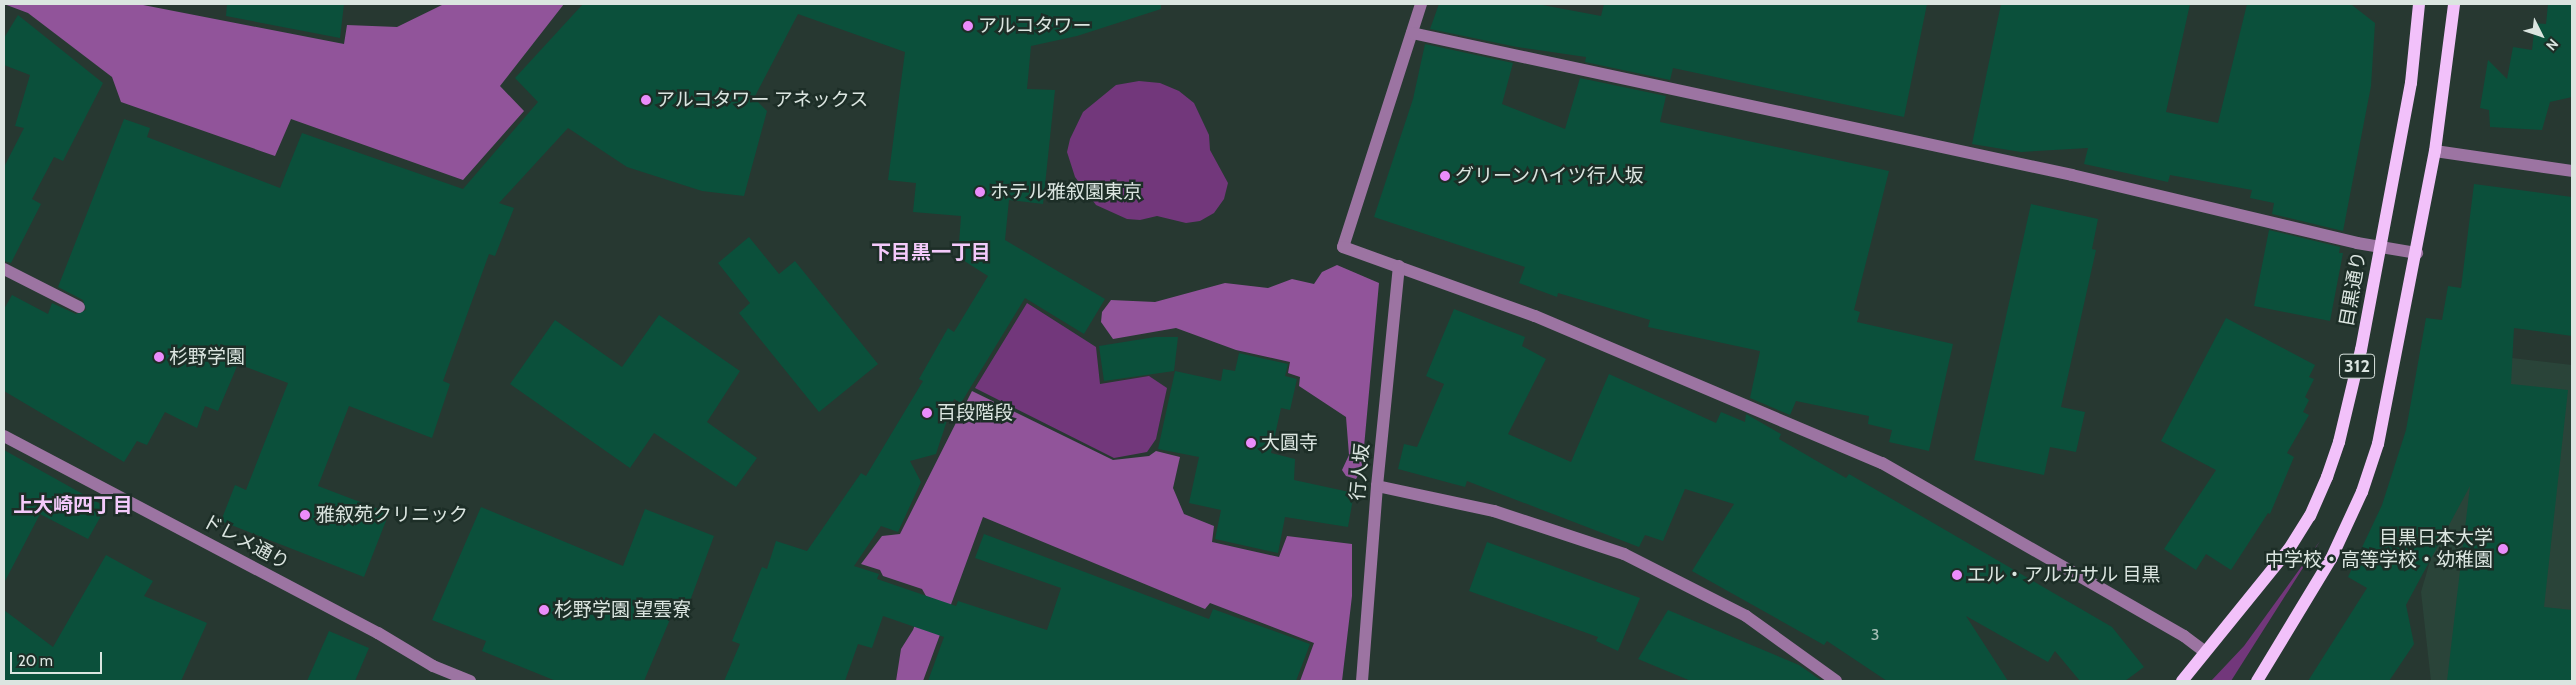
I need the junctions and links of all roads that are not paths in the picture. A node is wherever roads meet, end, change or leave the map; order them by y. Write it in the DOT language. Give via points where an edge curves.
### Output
graph roads {
  1 [pos="1421,4"];
  2 [pos="2419,4"];
  3 [pos="2454,4"];
  4 [pos="1412,33"];
  5 [pos="2435,151"];
  6 [pos="2572,170"];
  7 [pos="2380,246"];
  8 [pos="2417,253"];
  9 [pos="1399,266"];
  10 [pos="4,269"];
  11 [pos="79,307"];
  12 [pos="4,436"];
  13 [pos="1376,486"];
  14 [pos="2205,652"];
  15 [pos="470,681"];
  16 [pos="1362,681"];
  17 [pos="1836,681"];
  18 [pos="2182,681"];
  19 [pos="2257,681"];
  1 -- 4 [label="street"];
  2 -- 7 [label="main road, 目黒通り / 312" via="2411,83"];
  3 -- 5 [label="main road, 312"];
  4 -- 7 [label="street" via="2072,175"];
  4 -- 9 [label="street" via="1343,247"];
  5 -- 6 [label="street"];
  5 -- 8 [label="main road, 312"];
  7 -- 8 [label="street"];
  7 -- 14 [label="main road, 目黒通り / 312" via="2361,350 2328,477 2310,516 2289,549"];
  8 -- 19 [label="main road, 312" via="2378,444 2362,492 2331,559"];
  9 -- 13 [label="street, 行人坂"];
  9 -- 14 [label="street" via="1535,316 1882,463 2184,636"];
  10 -- 11 [label="street"];
  12 -- 15 [label="street, ドレメ通り" via="365,626 433,666"];
  13 -- 16 [label="street, 行人坂"];
  13 -- 17 [label="street" via="1494,511 1624,554 1746,616"];
  14 -- 18 [label="main road, 目黒通り / 312"];
}
